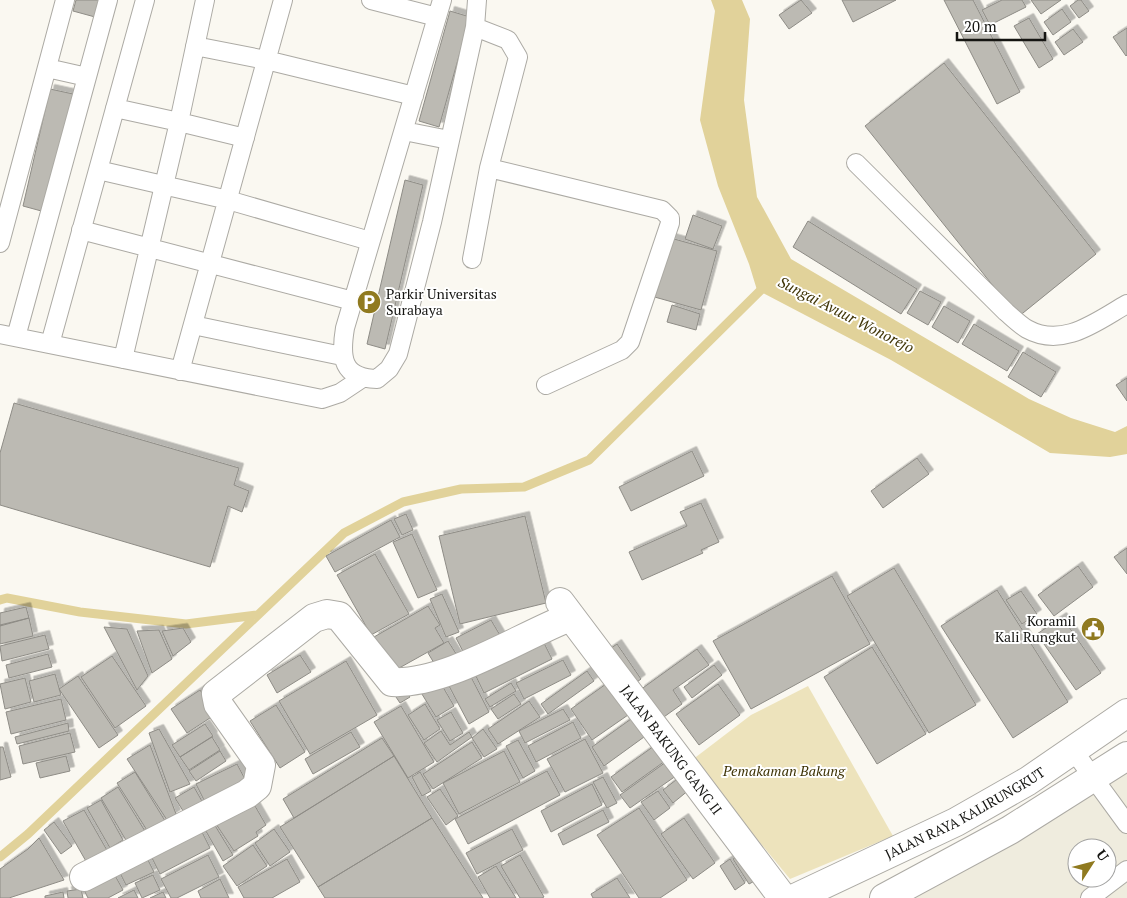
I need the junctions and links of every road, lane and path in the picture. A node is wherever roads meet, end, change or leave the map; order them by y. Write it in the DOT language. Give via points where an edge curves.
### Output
graph roads {
  1 [pos="65,0"];
  2 [pos="108,0"];
  3 [pos="144,0"];
  4 [pos="205,0"];
  5 [pos="283,0"];
  6 [pos="371,0"];
  7 [pos="442,0"];
  8 [pos="477,0"];
  9 [pos="437,17"];
  10 [pos="475,27"];
  11 [pos="195,46"];
  12 [pos="266,60"];
  13 [pos="47,68"];
  14 [pos="87,77"];
  15 [pos="414,96"];
  16 [pos="115,108"];
  17 [pos="180,122"];
  18 [pos="404,130"];
  19 [pos="245,138"];
  20 [pos="450,140"];
  21 [pos="856,163"];
  22 [pos="489,168"];
  23 [pos="98,170"];
  24 [pos="164,186"];
  25 [pos="228,200"];
  26 [pos="81,230"];
  27 [pos="370,241"];
  28 [pos="0,243"];
  29 [pos="150,246"];
  30 [pos="472,259"];
  31 [pos="210,263"];
  32 [pos="353,301"];
  33 [pos="1127,304"];
  34 [pos="193,326"];
  35 [pos="8,336"];
  36 [pos="50,344"];
  37 [pos="342,356"];
  38 [pos="123,359"];
  39 [pos="180,371"];
  40 [pos="361,379"];
  41 [pos="546,385"];
  42 [pos="1127,713"];
  43 [pos="1073,750"];
  44 [pos="1127,756"];
  45 [pos="1094,778"];
  46 [pos="1127,824"];
  47 [pos="1127,870"];
  48 [pos="84,877"];
  49 [pos="783,898"];
  50 [pos="795,898"];
  51 [pos="884,898"];
  52 [pos="1090,898"];
  1 -- 13 [label="lane"];
  2 -- 14 [label="lane"];
  3 -- 16 [label="lane"];
  4 -- 11 [label="lane"];
  5 -- 12 [label="lane"];
  6 -- 9 [label="lane"];
  7 -- 9 [label="lane"];
  8 -- 10 [label="lane"];
  9 -- 15 [label="lane"];
  10 -- 20 [label="lane"];
  10 -- 22 [label="lane" via="508,40 518,57"];
  11 -- 12 [label="lane"];
  11 -- 17 [label="lane"];
  12 -- 15 [label="lane"];
  12 -- 19 [label="lane"];
  13 -- 14 [label="lane"];
  13 -- 28 [label="lane"];
  14 -- 35 [label="lane"];
  15 -- 18 [label="lane"];
  16 -- 17 [label="lane"];
  16 -- 23 [label="lane"];
  17 -- 19 [label="lane"];
  17 -- 24 [label="lane"];
  18 -- 20 [label="lane"];
  18 -- 27 [label="lane"];
  19 -- 25 [label="lane"];
  20 -- 40 [label="lane" via="398,354 377,379"];
  21 -- 33 [label="lane" via="1028,330 1054,337 1077,332"];
  22 -- 30 [label="lane"];
  22 -- 41 [label="lane" via="662,210 670,218 630,342 622,350"];
  23 -- 24 [label="lane"];
  23 -- 26 [label="lane"];
  24 -- 25 [label="lane"];
  24 -- 29 [label="lane"];
  25 -- 27 [label="lane"];
  25 -- 31 [label="lane"];
  26 -- 29 [label="lane"];
  26 -- 36 [label="lane"];
  27 -- 32 [label="lane"];
  29 -- 31 [label="lane"];
  29 -- 38 [label="lane"];
  31 -- 32 [label="lane"];
  31 -- 34 [label="lane"];
  32 -- 37 [label="lane" via="345,328"];
  34 -- 37 [label="lane"];
  34 -- 39 [label="lane"];
  35 -- 36 [label="lane"];
  36 -- 38 [label="lane"];
  37 -- 40 [label="lane" via="349,369"];
  38 -- 39 [label="lane"];
  39 -- 40 [label="lane" via="322,399 340,393"];
  42 -- 43 [label="street, JALAN RAYA KALIRUNGKUT"];
  43 -- 45 [label="lane"];
  43 -- 50 [label="street, JALAN RAYA KALIRUNGKUT" via="1028,781 956,822"];
  44 -- 45 [label="street"];
  45 -- 46 [label="lane"];
  45 -- 51 [label="street" via="994,840"];
  47 -- 52 [label="lane"];
  48 -- 49 [label="street, JALAN BAKUNG GANG II" via="257,786 261,765 218,704 216,694 314,618 327,614 339,616 392,682 410,683 465,665 565,610"];
}
